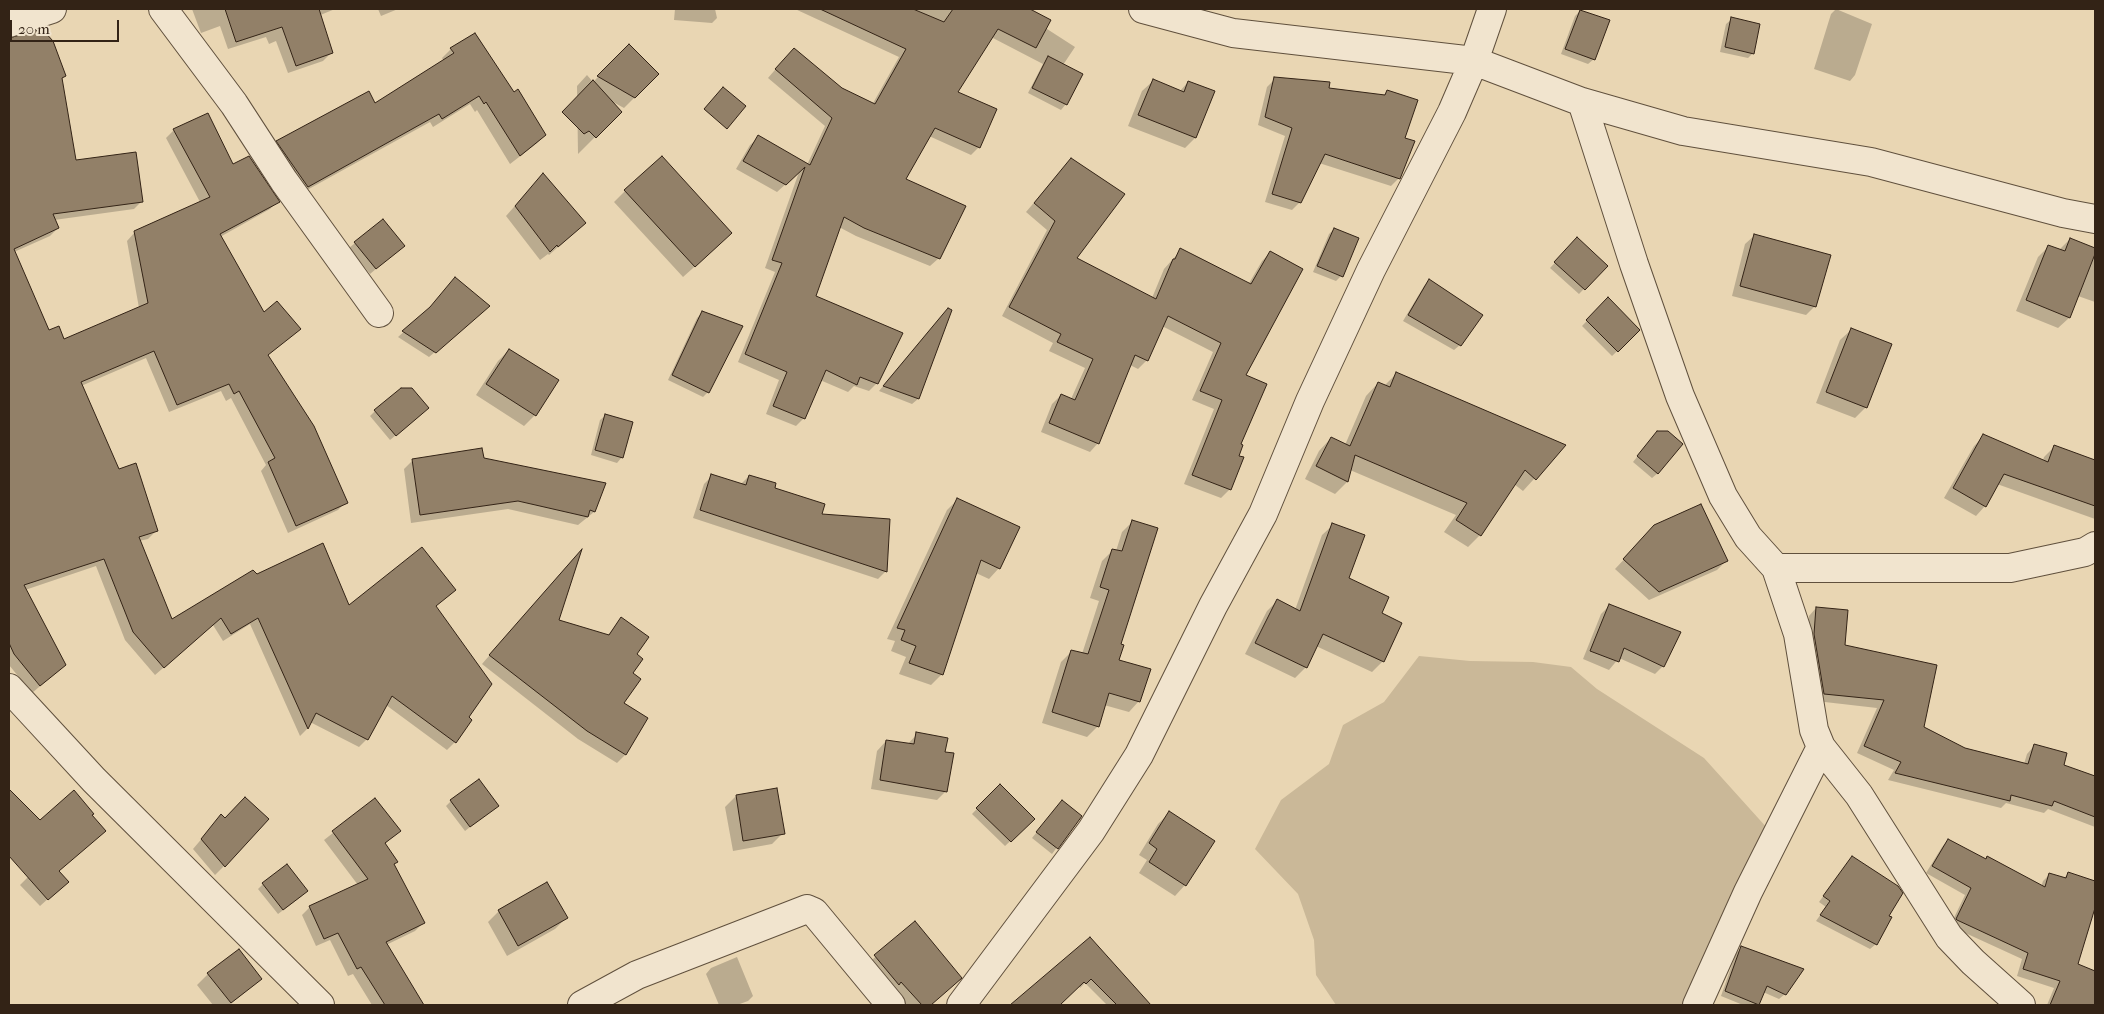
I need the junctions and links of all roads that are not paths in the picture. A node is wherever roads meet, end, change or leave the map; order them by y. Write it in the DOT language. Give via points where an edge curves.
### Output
graph roads {
  1 [pos="52,9"];
  2 [pos="164,9"];
  3 [pos="1143,9"];
  4 [pos="1492,9"];
  5 [pos="9,23"];
  6 [pos="1474,61"];
  7 [pos="1582,102"];
  8 [pos="2095,219"];
  9 [pos="379,313"];
  10 [pos="2095,546"];
  11 [pos="1776,568"];
  12 [pos="9,688"];
  13 [pos="1821,747"];
  14 [pos="320,1005"];
  15 [pos="582,1005"];
  16 [pos="891,1005"];
  17 [pos="961,1005"];
  18 [pos="1698,1005"];
  19 [pos="2021,1005"];
  1 -- 5 [label="street"];
  2 -- 9 [label="street"];
  3 -- 6 [label="street" via="1234,32"];
  4 -- 6 [label="street"];
  6 -- 7 [label="street"];
  6 -- 17 [label="street" via="1452,112 1371,270 1310,401 1263,514 1139,755 1091,831"];
  7 -- 8 [label="street" via="1684,131 1871,162"];
  7 -- 11 [label="street" via="1680,396 1723,496 1748,536"];
  10 -- 11 [label="street" via="2085,552 2010,568"];
  11 -- 13 [label="street" via="1798,634 1814,730"];
  12 -- 14 [label="street" via="94,780"];
  13 -- 18 [label="street" via="1748,892"];
  13 -- 19 [label="street" via="1859,794 1949,936"];
  15 -- 16 [label="street" via="637,975 807,909 814,912"];
}
